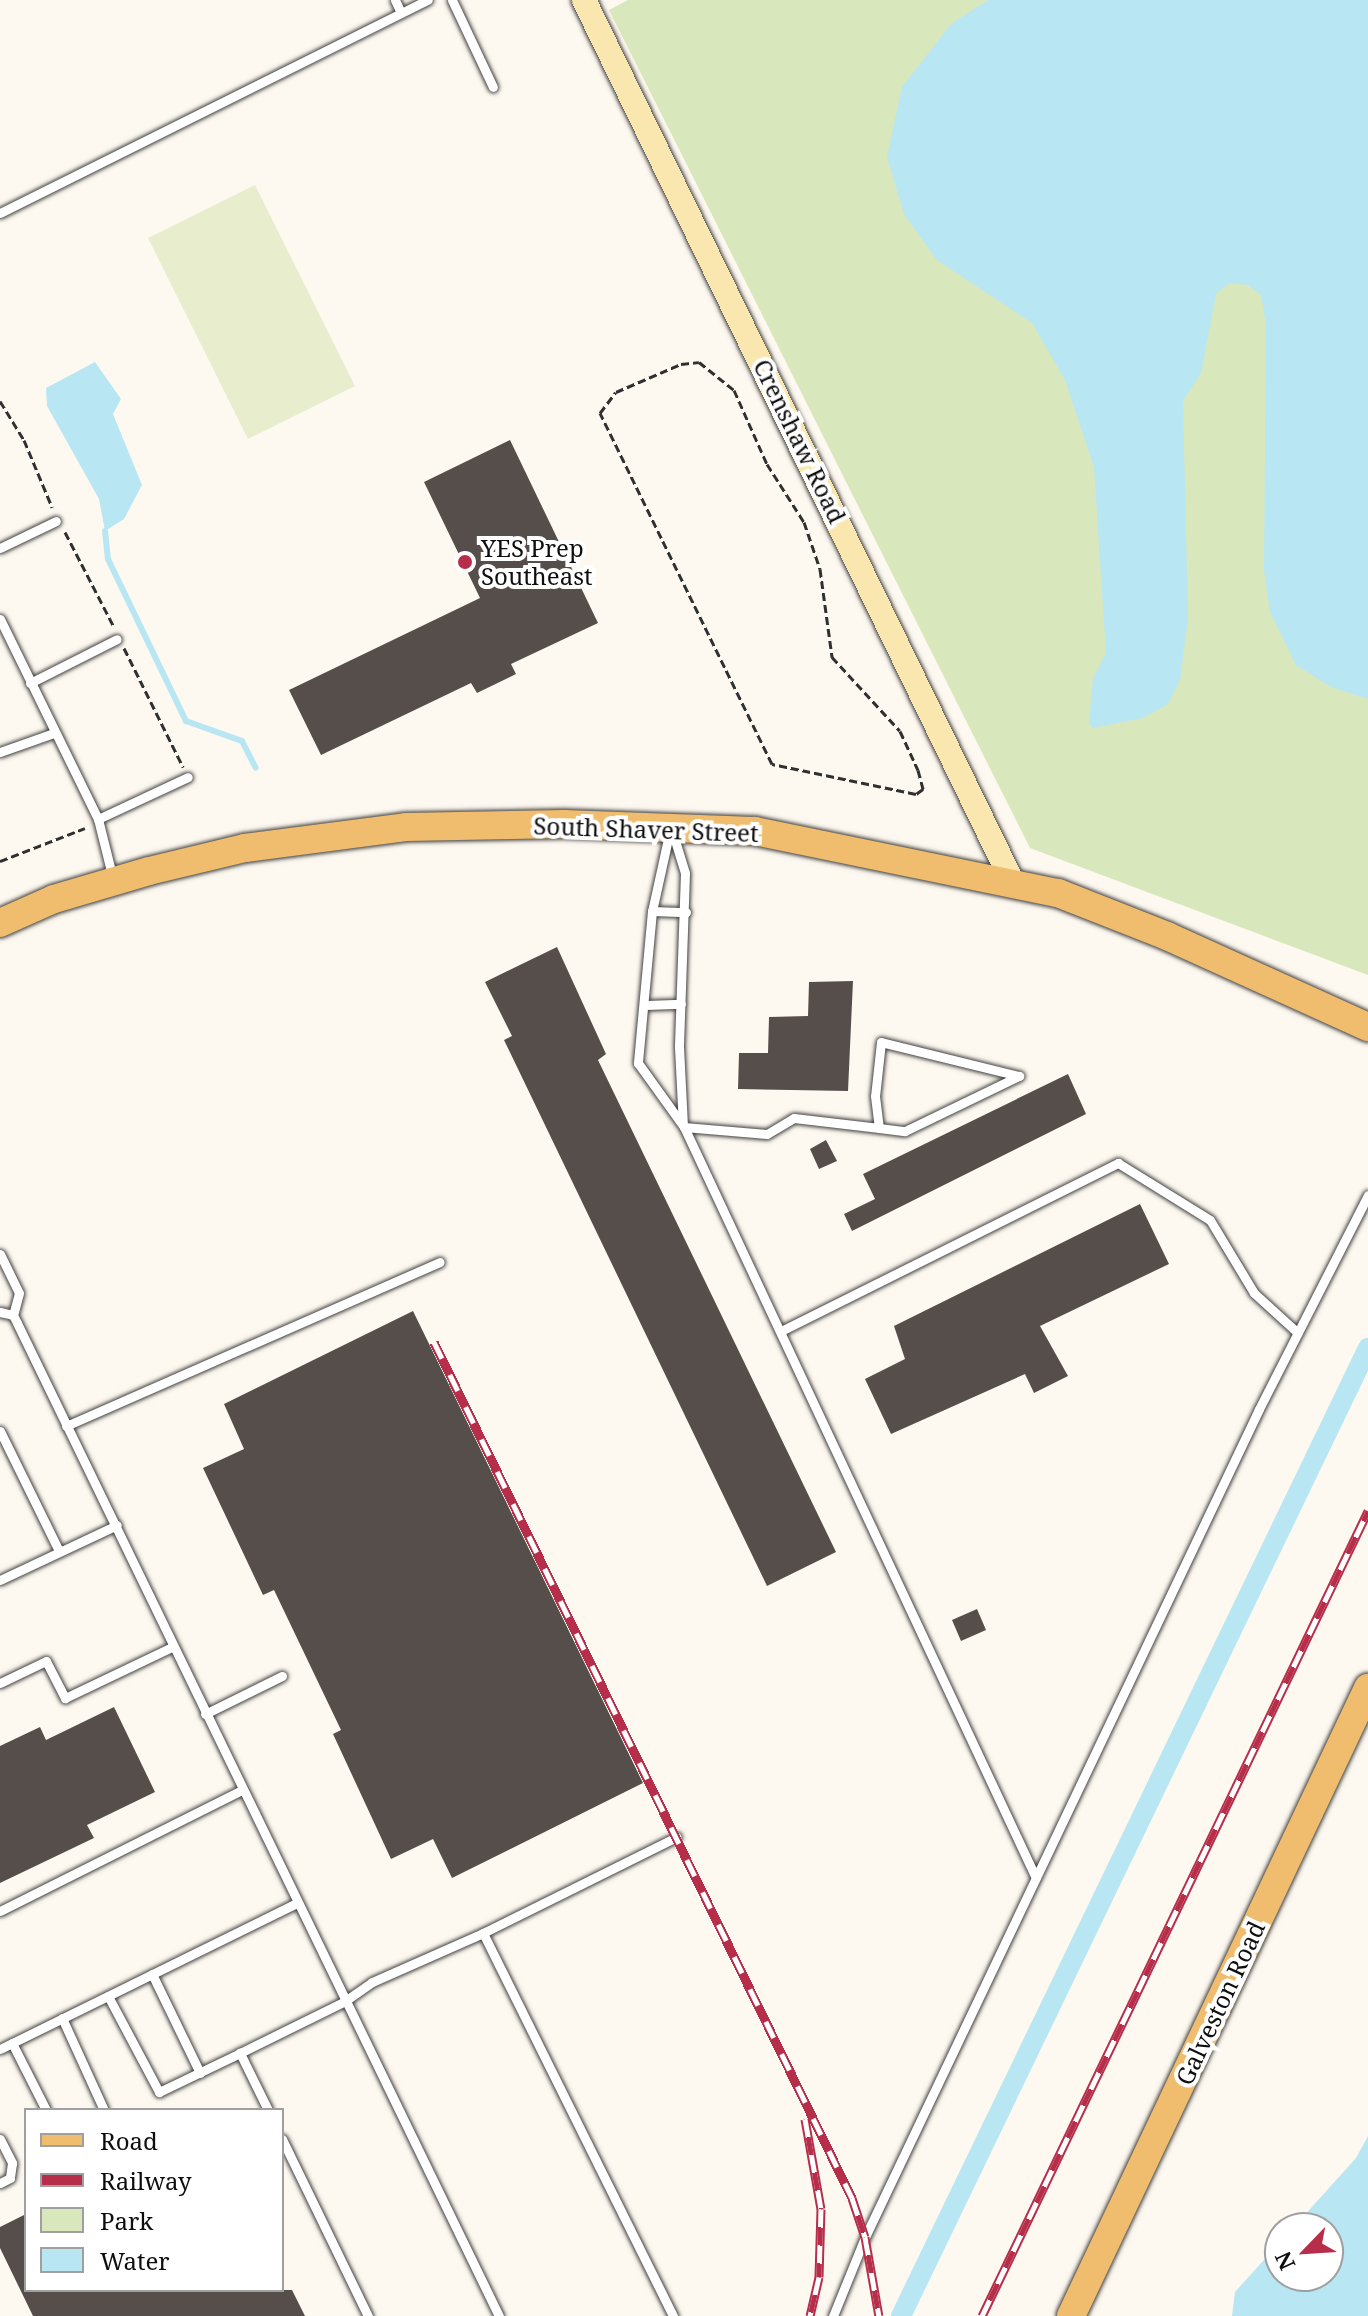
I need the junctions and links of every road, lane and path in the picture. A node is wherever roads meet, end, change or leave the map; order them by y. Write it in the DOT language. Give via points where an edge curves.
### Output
graph roads {
  1 [pos="395,0"];
  2 [pos="428,0"];
  3 [pos="452,0"];
  4 [pos="584,0"];
  5 [pos="401,13"];
  6 [pos="493,87"];
  7 [pos="0,213"];
  8 [pos="0,401"];
  9 [pos="56,521"];
  10 [pos="0,548"];
  11 [pos="0,619"];
  12 [pos="117,639"];
  13 [pos="30,683"];
  14 [pos="54,733"];
  15 [pos="0,752"];
  16 [pos="772,764"];
  17 [pos="188,777"];
  18 [pos="98,819"];
  19 [pos="671,826"];
  20 [pos="0,861"];
  21 [pos="114,881"];
  22 [pos="1013,883"];
  23 [pos="652,911"];
  24 [pos="686,912"];
  25 [pos="0,923"];
  26 [pos="681,1004"];
  27 [pos="646,1005"];
  28 [pos="1368,1027"];
  29 [pos="684,1127"];
  30 [pos="879,1128"];
  31 [pos="1368,1195"];
  32 [pos="0,1254"];
  33 [pos="440,1262"];
  34 [pos="0,1312"];
  35 [pos="13,1315"];
  36 [pos="781,1331"];
  37 [pos="1298,1333"];
  38 [pos="66,1426"];
  39 [pos="0,1431"];
  40 [pos="117,1525"];
  41 [pos="59,1551"];
  42 [pos="0,1580"];
  43 [pos="172,1647"];
  44 [pos="282,1676"];
  45 [pos="0,1683"];
  46 [pos="1368,1688"];
  47 [pos="205,1714"];
  48 [pos="242,1790"];
  49 [pos="676,1837"];
  50 [pos="1036,1878"];
  51 [pos="297,1903"];
  52 [pos="0,1911"];
  53 [pos="483,1933"];
  54 [pos="152,1974"];
  55 [pos="108,1996"];
  56 [pos="345,2001"];
  57 [pos="62,2018"];
  58 [pos="12,2043"];
  59 [pos="0,2049"];
  60 [pos="240,2053"];
  61 [pos="200,2073"];
  62 [pos="45,2108"];
  63 [pos="103,2108"];
  64 [pos="267,2108"];
  65 [pos="0,2139"];
  66 [pos="284,2143"];
  67 [pos="0,2183"];
  68 [pos="368,2316"];
  69 [pos="499,2316"];
  70 [pos="673,2316"];
  71 [pos="833,2316"];
  72 [pos="1071,2316"];
  1 -- 5 [label="lane"];
  2 -- 5 [label="lane"];
  3 -- 6 [label="lane"];
  4 -- 22 [label="main road, Crenshaw Road"];
  5 -- 7 [label="lane"];
  8 -- 9 [label="path" via="24,440"];
  9 -- 10 [label="lane"];
  9 -- 12 [label="path" via="73,542"];
  11 -- 13 [label="lane"];
  12 -- 13 [label="lane"];
  12 -- 17 [label="path"];
  13 -- 14 [label="lane"];
  14 -- 15 [label="lane"];
  14 -- 18 [label="lane"];
  16 -- 16 [label="path" via="916,794 923,789 900,731 872,707 832,657 820,569 804,522 767,464 748,413 717,371 699,362 681,364 616,392 600,413"];
  17 -- 18 [label="lane"];
  18 -- 20 [label="path" via="69,838"];
  18 -- 21 [label="lane"];
  19 -- 21 [label="main road, South Shaver Street" via="406,827 245,848"];
  19 -- 22 [label="main road, South Shaver Street" via="755,831"];
  19 -- 23 [label="lane"];
  19 -- 24 [label="lane" via="685,873"];
  21 -- 25 [label="main road, South Shaver Street"];
  22 -- 28 [label="main road, South Shaver Street" via="1058,893 1167,936"];
  23 -- 24 [label="lane"];
  23 -- 27 [label="lane"];
  24 -- 26 [label="lane"];
  26 -- 27 [label="lane"];
  26 -- 29 [label="lane"];
  27 -- 29 [label="lane" via="638,1063"];
  29 -- 30 [label="lane" via="767,1134 794,1118"];
  29 -- 36 [label="lane"];
  30 -- 30 [label="lane" via="905,1131 1019,1076 881,1042 875,1096"];
  31 -- 37 [label="lane"];
  32 -- 35 [label="lane" via="19,1293"];
  33 -- 38 [label="lane"];
  34 -- 35 [label="lane"];
  35 -- 38 [label="lane"];
  36 -- 37 [label="lane" via="1118,1163 1210,1220 1254,1293"];
  36 -- 50 [label="lane"];
  37 -- 50 [label="lane"];
  38 -- 40 [label="lane"];
  39 -- 41 [label="lane"];
  40 -- 41 [label="lane"];
  40 -- 43 [label="lane"];
  41 -- 42 [label="lane"];
  43 -- 45 [label="lane" via="65,1698 46,1661"];
  43 -- 47 [label="lane"];
  44 -- 47 [label="lane"];
  46 -- 72 [label="main road, Galveston Road"];
  47 -- 48 [label="lane"];
  48 -- 51 [label="lane"];
  48 -- 52 [label="lane"];
  49 -- 53 [label="lane"];
  50 -- 71 [label="lane"];
  51 -- 54 [label="lane"];
  51 -- 56 [label="lane"];
  53 -- 56 [label="lane" via="372,1982"];
  53 -- 70 [label="lane"];
  54 -- 55 [label="lane"];
  54 -- 61 [label="lane"];
  55 -- 57 [label="lane"];
  55 -- 61 [label="lane" via="153,2089 159,2092"];
  56 -- 60 [label="lane"];
  56 -- 69 [label="lane"];
  57 -- 58 [label="lane"];
  57 -- 63 [label="lane"];
  58 -- 59 [label="lane"];
  58 -- 62 [label="lane"];
  60 -- 61 [label="lane"];
  60 -- 64 [label="lane"];
  65 -- 67 [label="lane" via="12,2163 10,2178"];
  66 -- 68 [label="lane"];
}
